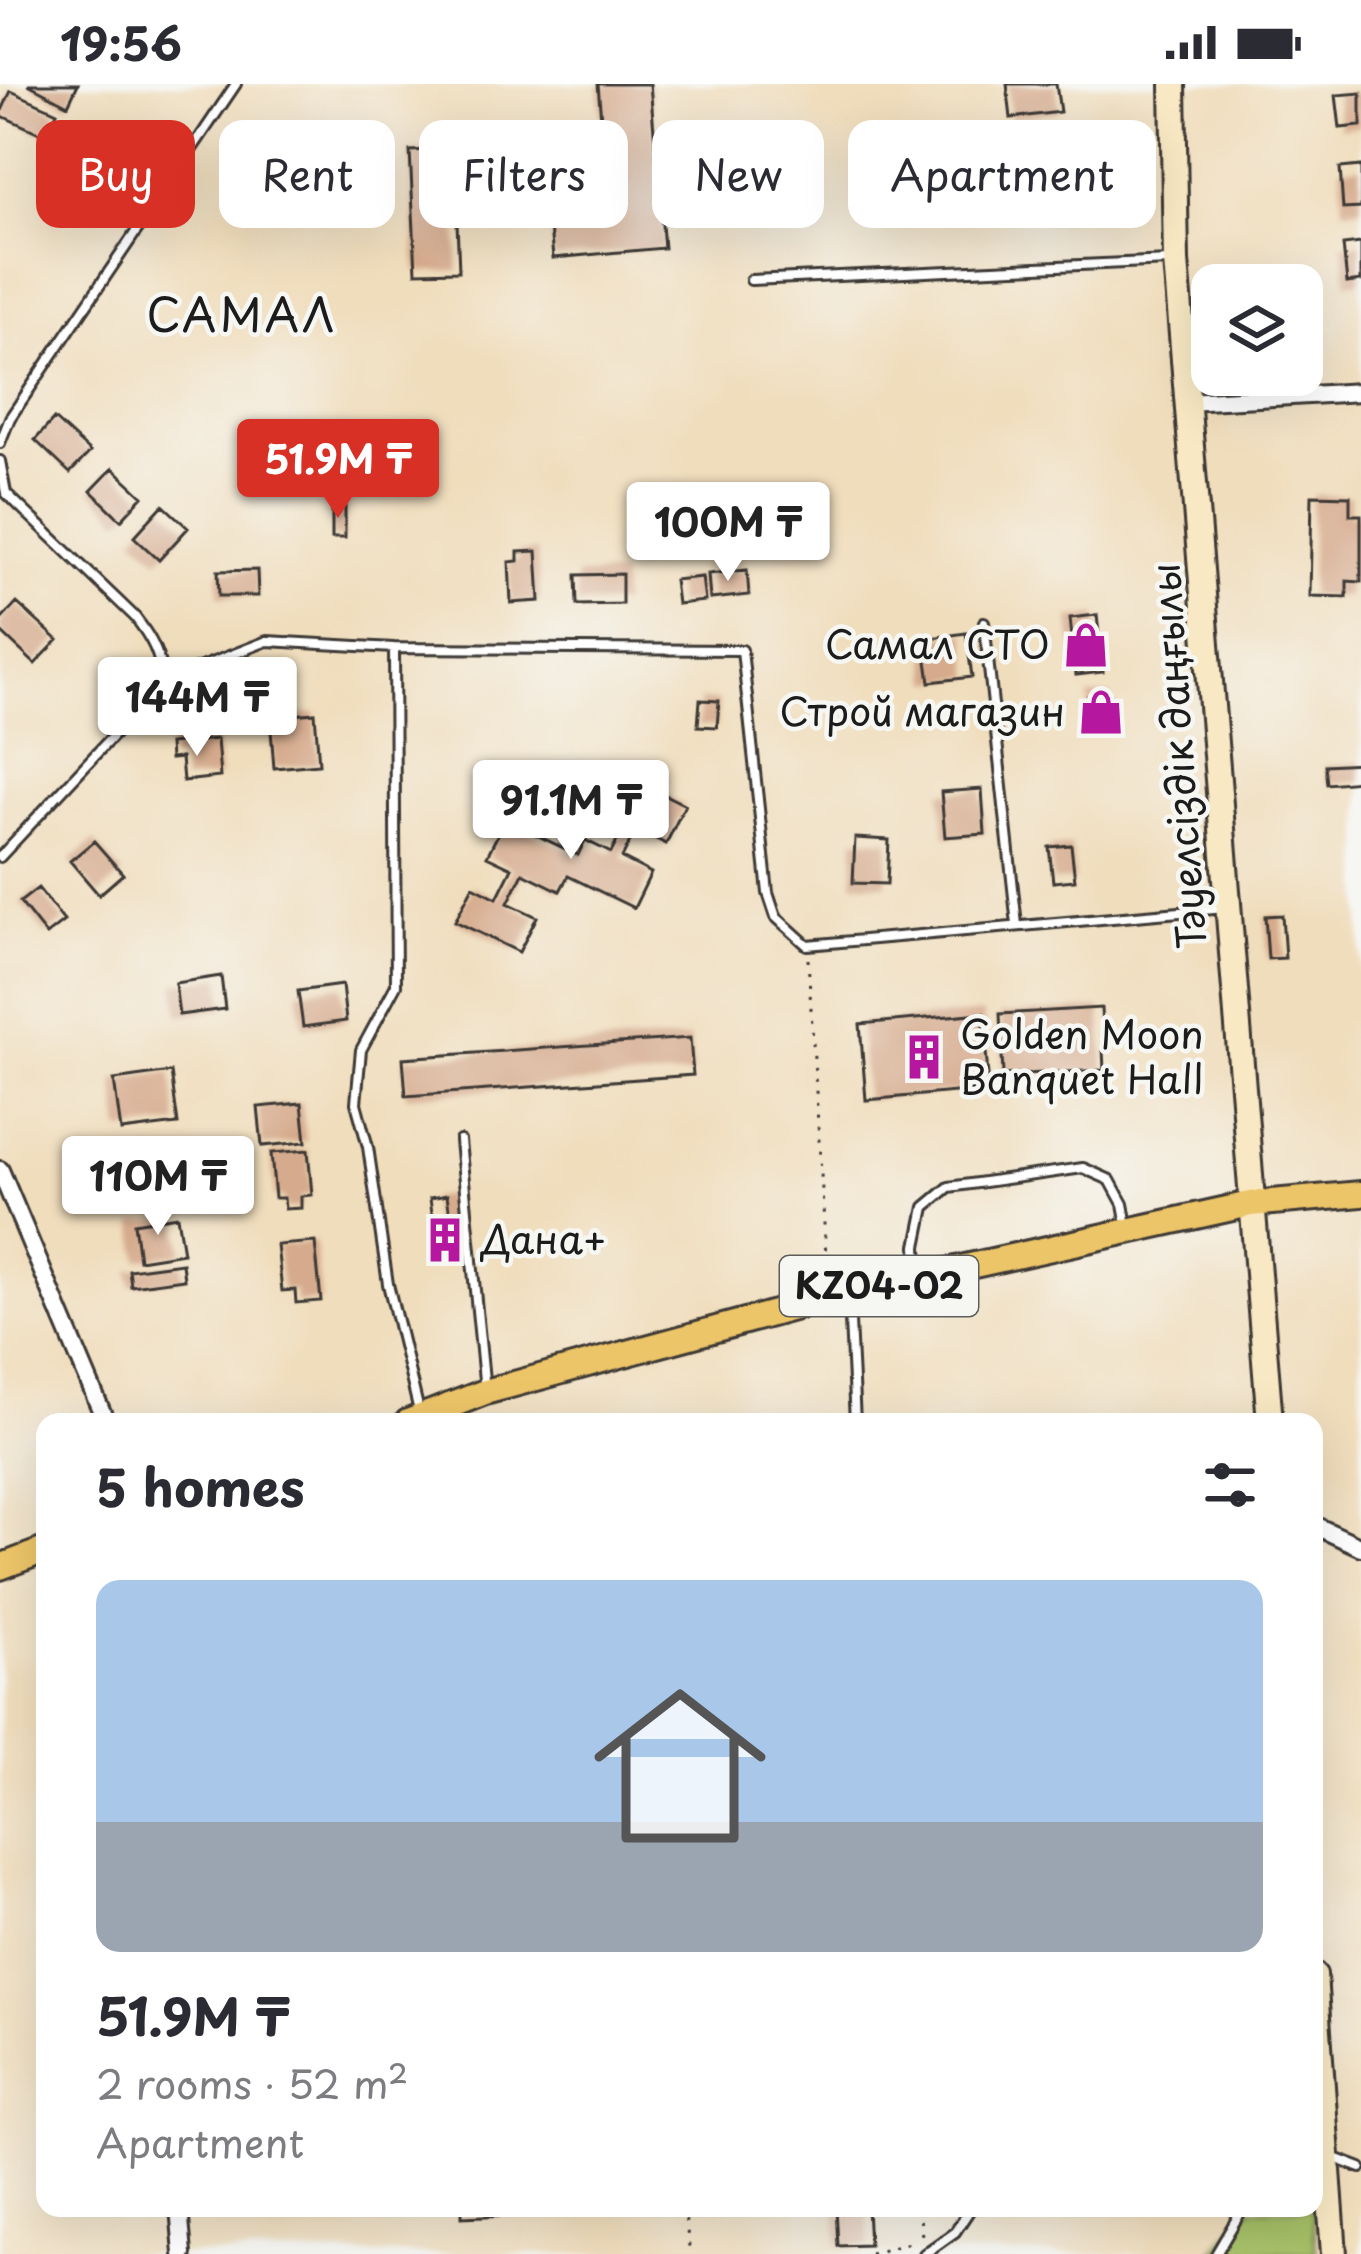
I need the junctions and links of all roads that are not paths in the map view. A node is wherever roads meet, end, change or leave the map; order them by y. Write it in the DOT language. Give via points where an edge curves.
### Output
graph roads {
  1 [pos="236,84"];
  2 [pos="1173,84"];
  3 [pos="1176,261"];
  4 [pos="751,280"];
  5 [pos="1361,392"];
  6 [pos="1187,402"];
  7 [pos="0,442"];
  8 [pos="0,461"];
  9 [pos="3,491"];
  10 [pos="984,622"];
  11 [pos="394,649"];
  12 [pos="163,682"];
  13 [pos="0,857"];
  14 [pos="1227,908"];
  15 [pos="1017,926"];
  16 [pos="460,1141"];
  17 [pos="0,1171"];
  18 [pos="1361,1194"];
  19 [pos="1250,1204"];
  20 [pos="1128,1231"];
  21 [pos="919,1277"];
  22 [pos="838,1295"];
  23 [pos="485,1392"];
  24 [pos="102,1413"];
  25 [pos="413,1413"];
  26 [pos="432,1413"];
  27 [pos="854,1413"];
  28 [pos="1269,1413"];
  29 [pos="1323,1530"];
  30 [pos="1361,1547"];
  31 [pos="36,1554"];
  32 [pos="0,1568"];
  33 [pos="1324,2167"];
  34 [pos="1361,2168"];
  35 [pos="180,2217"];
  36 [pos="965,2217"];
  37 [pos="1238,2217"];
  38 [pos="183,2254"];
  39 [pos="924,2254"];
  40 [pos="1216,2254"];
  41 [pos="1334,2254"];
  1 -- 7 [label="lane"];
  2 -- 3 [label="street, Тәуелсіздік даңғылы"];
  3 -- 4 [label="lane"];
  3 -- 6 [label="street, Тәуелсіздік даңғылы"];
  5 -- 6 [label="street"];
  6 -- 14 [label="street, Тәуелсіздік даңғылы"];
  8 -- 9 [label="lane"];
  9 -- 12 [label="lane" via="135,617 160,655"];
  10 -- 15 [label="lane"];
  11 -- 12 [label="lane" via="267,641"];
  11 -- 15 [label="lane" via="742,650 776,917 807,946"];
  11 -- 25 [label="lane" via="396,985 361,1050 356,1103"];
  12 -- 13 [label="lane"];
  14 -- 15 [label="lane"];
  14 -- 19 [label="street, Тәуелсіздік даңғылы"];
  16 -- 23 [label="lane"];
  17 -- 24 [label="street"];
  18 -- 19 [label="main road, KZ04-02"];
  19 -- 20 [label="main road, KZ04-02"];
  19 -- 28 [label="street, Тәуелсіздік даңғылы"];
  20 -- 21 [label="main road, KZ04-02"];
  20 -- 21 [label="lane" via="1110,1180 1083,1168 949,1187 925,1207"];
  21 -- 22 [label="main road, KZ04-02"];
  22 -- 23 [label="main road, KZ04-02"];
  22 -- 27 [label="lane"];
  23 -- 26 [label="main road, KZ04-02"];
  29 -- 30 [label="street"];
  31 -- 32 [label="main road"];
  33 -- 34 [label="lane"];
  33 -- 41 [label="street"];
  35 -- 38 [label="street"];
  36 -- 39 [label="lane"];
  37 -- 40 [label="lane"];
}
